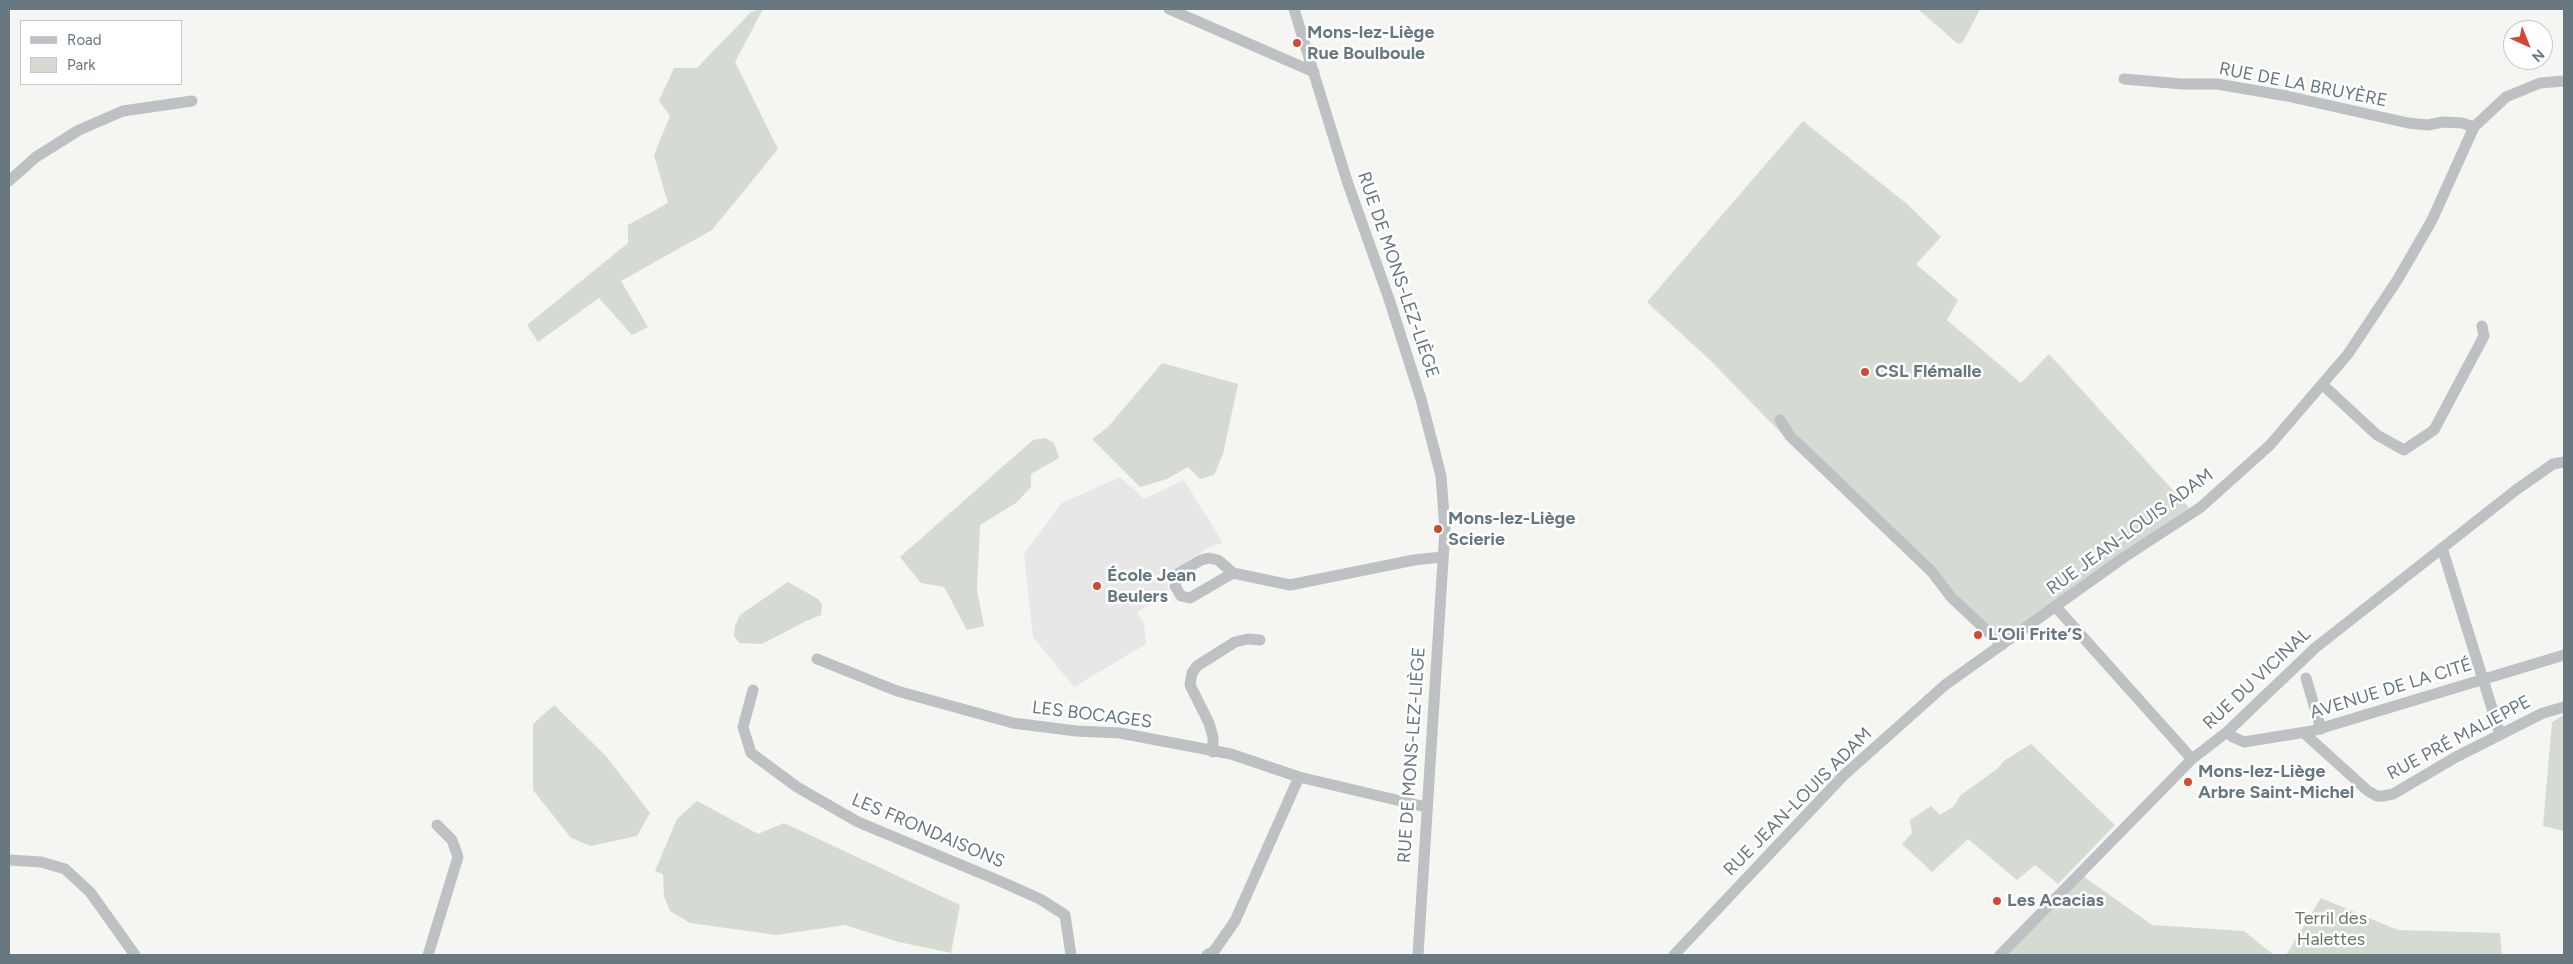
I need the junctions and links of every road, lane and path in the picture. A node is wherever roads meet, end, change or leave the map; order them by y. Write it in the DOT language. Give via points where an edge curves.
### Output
graph roads {
  1 [pos="1169,9"];
  2 [pos="1294,9"];
  3 [pos="1314,72"];
  4 [pos="2124,79"];
  5 [pos="2564,81"];
  6 [pos="192,101"];
  7 [pos="2474,126"];
  8 [pos="9,181"];
  9 [pos="2482,326"];
  10 [pos="2323,385"];
  11 [pos="1780,420"];
  12 [pos="2564,462"];
  13 [pos="2442,548"];
  14 [pos="1442,557"];
  15 [pos="1233,573"];
  16 [pos="2055,606"];
  17 [pos="1260,640"];
  18 [pos="2002,645"];
  19 [pos="2564,655"];
  20 [pos="817,658"];
  21 [pos="2306,678"];
  22 [pos="2484,679"];
  23 [pos="752,690"];
  24 [pos="2564,707"];
  25 [pos="2321,729"];
  26 [pos="2227,732"];
  27 [pos="2304,733"];
  28 [pos="2500,734"];
  29 [pos="1213,752"];
  30 [pos="2192,759"];
  31 [pos="1299,777"];
  32 [pos="1426,808"];
  33 [pos="437,825"];
  34 [pos="9,860"];
  35 [pos="135,955"];
  36 [pos="428,955"];
  37 [pos="1071,955"];
  38 [pos="1207,955"];
  39 [pos="1418,955"];
  40 [pos="1674,955"];
  41 [pos="2000,955"];
  1 -- 3 [label="street"];
  2 -- 3 [label="street, RUE DE MONS-LEZ-LIÈGE"];
  3 -- 14 [label="street, RUE DE MONS-LEZ-LIÈGE" via="1347,181 1421,399 1441,476 1445,529"];
  4 -- 7 [label="street, RUE DE LA BRUYÈRE" via="2217,84 2408,123 2428,125 2443,122"];
  5 -- 7 [label="street, RUE JEAN-LOUIS ADAM" via="2540,83 2506,97"];
  6 -- 8 [label="street" via="123,111 79,130 36,158"];
  7 -- 10 [label="street, RUE JEAN-LOUIS ADAM" via="2432,220 2398,279 2348,354"];
  9 -- 10 [label="street" via="2484,336 2434,430 2404,450 2377,435"];
  10 -- 16 [label="street, RUE JEAN-LOUIS ADAM" via="2270,445 2201,507"];
  11 -- 18 [label="street" via="1790,436 1932,572 1952,597"];
  12 -- 13 [label="street, RUE DU VICINAL" via="2543,470"];
  13 -- 22 [label="street"];
  13 -- 26 [label="street, RUE DU VICINAL" via="2315,648"];
  14 -- 15 [label="street" via="1290,584"];
  14 -- 32 [label="street, RUE DE MONS-LEZ-LIÈGE"];
  15 -- 15 [label="street" via="1190,598 1181,596 1175,586 1179,573 1205,558 1218,560"];
  16 -- 18 [label="street, RUE JEAN-LOUIS ADAM"];
  16 -- 30 [label="street"];
  17 -- 29 [label="street" via="1235,642 1197,666 1192,673 1190,685 1210,722"];
  18 -- 40 [label="street, RUE JEAN-LOUIS ADAM" via="1945,685 1843,776"];
  19 -- 22 [label="street, AVENUE DE LA CITÉ"];
  20 -- 29 [label="street, LES BOCAGES" via="897,691 1013,723 1120,733"];
  21 -- 25 [label="street, RUE DU VICINAL"];
  22 -- 25 [label="street, AVENUE DE LA CITÉ"];
  22 -- 28 [label="street"];
  23 -- 37 [label="street, LES FRONDAISONS" via="743,727 751,753 797,787 858,822 1002,882 1066,915"];
  24 -- 28 [label="street, RUE PRÉ MALIEPPE" via="2550,710"];
  25 -- 27 [label="street, AVENUE DE LA CITÉ"];
  26 -- 27 [label="street, AVENUE DE LA CITÉ" via="2244,742"];
  26 -- 30 [label="street, RUE DU VICINAL"];
  27 -- 28 [label="street, RUE PRÉ MALIEPPE" via="2377,796 2394,794"];
  29 -- 31 [label="street, LES BOCAGES" via="1231,754"];
  30 -- 41 [label="street, RUE DU VICINAL"];
  31 -- 32 [label="street, LES BOCAGES"];
  31 -- 38 [label="street" via="1235,921 1214,951"];
  32 -- 39 [label="street, RUE DE MONS-LEZ-LIÈGE"];
  33 -- 36 [label="street" via="452,840 458,857"];
  34 -- 35 [label="street" via="41,862 65,869 90,892"];
}
